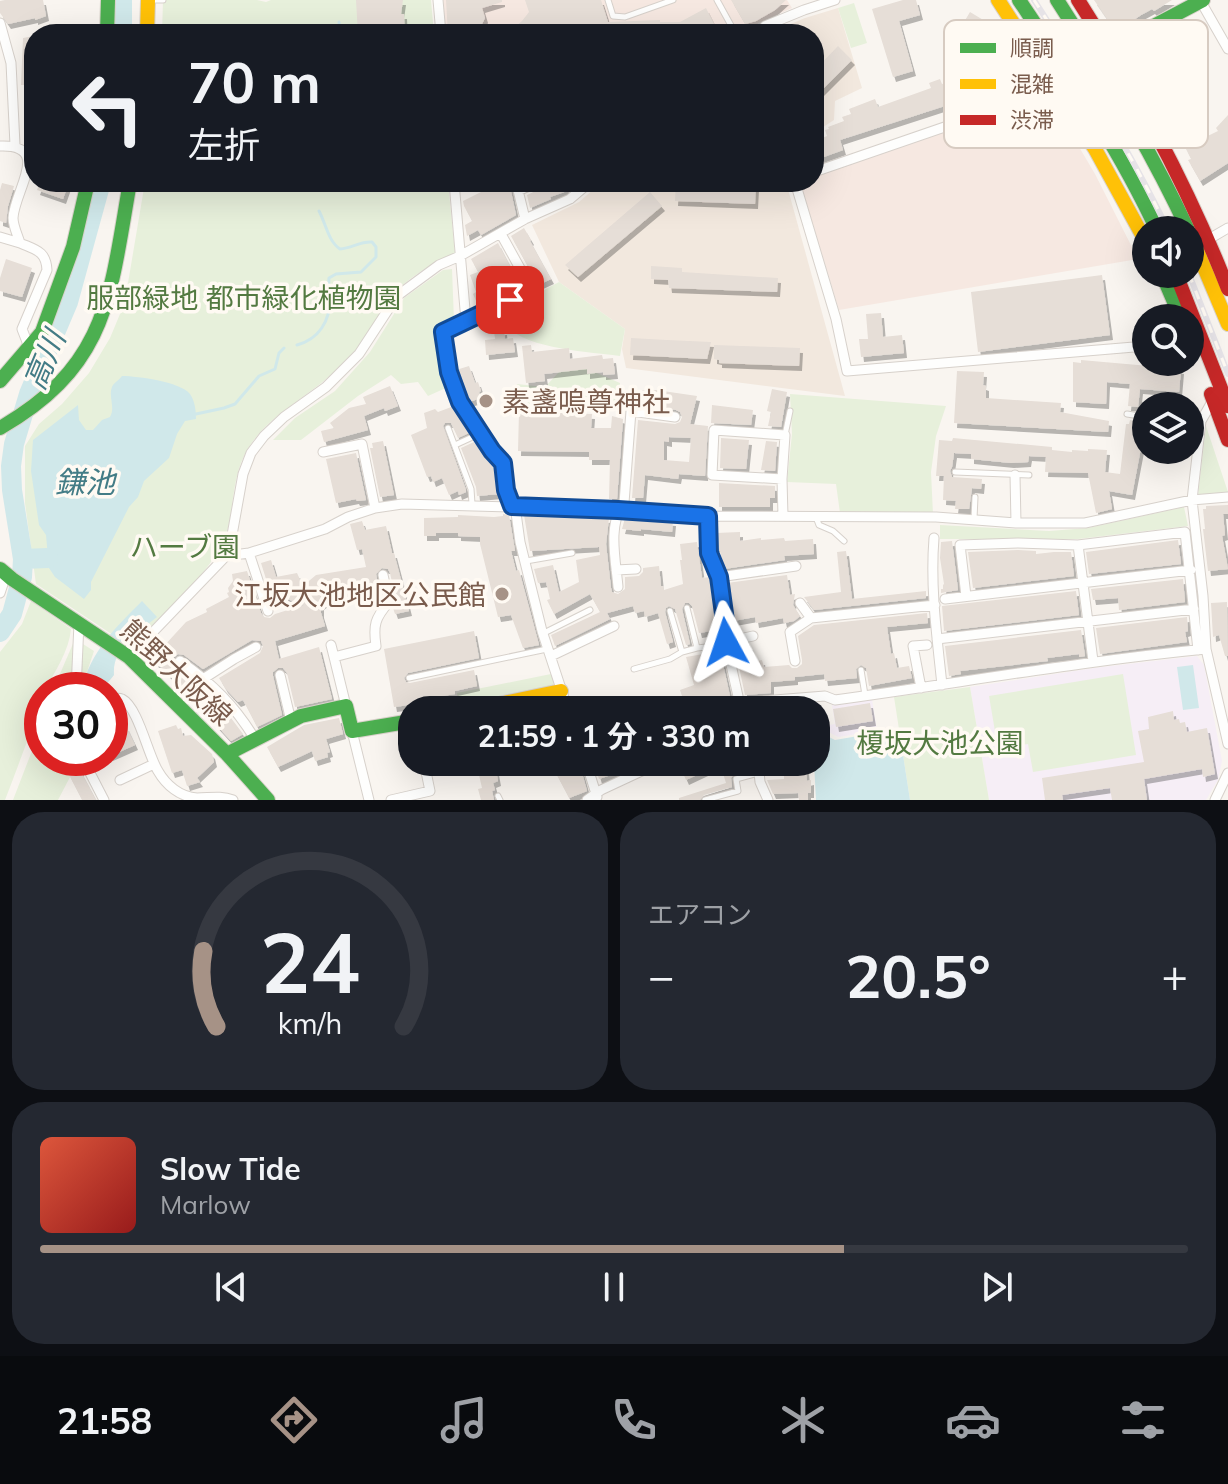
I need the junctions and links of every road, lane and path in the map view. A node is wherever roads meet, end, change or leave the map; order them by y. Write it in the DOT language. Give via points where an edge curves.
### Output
graph roads {
  1 [pos="108,0"];
  2 [pos="148,0"];
  3 [pos="163,0"];
  4 [pos="438,0"];
  5 [pos="608,0"];
  6 [pos="650,0"];
  7 [pos="673,0"];
  8 [pos="717,0"];
  9 [pos="835,0"];
  10 [pos="998,0"];
  11 [pos="1019,0"];
  12 [pos="1057,0"];
  13 [pos="1078,0"];
  14 [pos="1201,0"];
  15 [pos="652,7"];
  16 [pos="1013,20"];
  17 [pos="1032,20"];
  18 [pos="1070,20"];
  19 [pos="1088,20"];
  20 [pos="1164,20"];
  21 [pos="0,23"];
  22 [pos="107,24"];
  23 [pos="147,24"];
  24 [pos="440,24"];
  25 [pos="730,24"];
  26 [pos="770,24"];
  27 [pos="1228,49"];
  28 [pos="944,127"];
  29 [pos="15,145"];
  30 [pos="0,146"];
  31 [pos="1095,148"];
  32 [pos="1114,148"];
  33 [pos="1148,148"];
  34 [pos="1162,148"];
  35 [pos="24,150"];
  36 [pos="824,169"];
  37 [pos="24,177"];
  38 [pos="86,192"];
  39 [pos="128,192"];
  40 [pos="455,192"];
  41 [pos="518,192"];
  42 [pos="578,192"];
  43 [pos="798,192"];
  44 [pos="1132,216"];
  45 [pos="1150,216"];
  46 [pos="1181,216"];
  47 [pos="525,219"];
  48 [pos="1228,228"];
  49 [pos="501,234"];
  50 [pos="0,237"];
  51 [pos="1209,239"];
  52 [pos="20,243"];
  53 [pos="460,256"];
  54 [pos="1204,267"];
  55 [pos="1182,288"];
  56 [pos="1228,289"];
  57 [pos="466,321"];
  58 [pos="1228,324"];
  59 [pos="29,347"];
  60 [pos="1132,347"];
  61 [pos="1204,376"];
  62 [pos="0,381"];
  63 [pos="1213,400"];
  64 [pos="1228,406"];
  65 [pos="790,411"];
  66 [pos="1204,412"];
  67 [pos="1127,414"];
  68 [pos="1132,415"];
  69 [pos="675,417"];
  70 [pos="0,428"];
  71 [pos="448,428"];
  72 [pos="481,434"];
  73 [pos="785,435"];
  74 [pos="1228,440"];
  75 [pos="455,445"];
  76 [pos="323,452"];
  77 [pos="1193,464"];
  78 [pos="955,472"];
  79 [pos="1015,475"];
  80 [pos="1029,475"];
  81 [pos="782,479"];
  82 [pos="975,497"];
  83 [pos="1228,497"];
  84 [pos="1192,500"];
  85 [pos="473,505"];
  86 [pos="512,506"];
  87 [pos="375,508"];
  88 [pos="618,510"];
  89 [pos="708,516"];
  90 [pos="783,516"];
  91 [pos="816,516"];
  92 [pos="974,520"];
  93 [pos="1016,523"];
  94 [pos="934,538"];
  95 [pos="844,541"];
  96 [pos="1078,545"];
  97 [pos="249,553"];
  98 [pos="572,553"];
  99 [pos="226,556"];
  100 [pos="525,561"];
  101 [pos="796,566"];
  102 [pos="636,569"];
  103 [pos="616,570"];
  104 [pos="1191,570"];
  105 [pos="6,574"];
  106 [pos="383,575"];
  107 [pos="719,577"];
  108 [pos="1083,582"];
  109 [pos="618,587"];
  110 [pos="0,593"];
  111 [pos="966,596"];
  112 [pos="945,599"];
  113 [pos="800,603"];
  114 [pos="935,605"];
  115 [pos="687,608"];
  116 [pos="1194,609"];
  117 [pos="590,610"];
  118 [pos="268,611"];
  119 [pos="670,611"];
  120 [pos="811,618"];
  121 [pos="1088,621"];
  122 [pos="79,623"];
  123 [pos="614,626"];
  124 [pos="543,633"];
  125 [pos="753,636"];
  126 [pos="937,639"];
  127 [pos="726,644"];
  128 [pos="331,645"];
  129 [pos="927,645"];
  130 [pos="256,647"];
  131 [pos="697,648"];
  132 [pos="1202,649"];
  133 [pos="550,652"];
  134 [pos="682,652"];
  135 [pos="127,656"];
  136 [pos="334,657"];
  137 [pos="234,659"];
  138 [pos="180,661"];
  139 [pos="795,661"];
  140 [pos="1093,661"];
  141 [pos="239,669"];
  142 [pos="634,669"];
  143 [pos="861,670"];
  144 [pos="77,672"];
  145 [pos="280,675"];
  146 [pos="204,678"];
  147 [pos="409,678"];
  148 [pos="942,685"];
  149 [pos="192,686"];
  150 [pos="921,688"];
  151 [pos="561,691"];
  152 [pos="537,696"];
  153 [pos="563,696"];
  154 [pos="738,696"];
  155 [pos="865,696"];
  156 [pos="830,698"];
  157 [pos="128,705"];
  158 [pos="346,706"];
  159 [pos="291,721"];
  160 [pos="398,723"];
  161 [pos="352,731"];
  162 [pos="255,739"];
  163 [pos="1228,744"];
  164 [pos="227,754"];
  165 [pos="154,764"];
  166 [pos="1228,773"];
  167 [pos="428,776"];
  168 [pos="589,776"];
  169 [pos="635,776"];
  170 [pos="742,776"];
  171 [pos="760,776"];
  172 [pos="88,777"];
  173 [pos="120,780"];
  174 [pos="593,798"];
  175 [pos="104,800"];
  176 [pos="233,800"];
  177 [pos="268,800"];
  178 [pos="369,800"];
  179 [pos="391,800"];
  180 [pos="705,800"];
  181 [pos="768,800"];
  182 [pos="1215,800"];
  1 -- 22 [label="main road"];
  2 -- 3 [label="lane"];
  2 -- 23 [label="main road"];
  4 -- 24 [label="street"];
  5 -- 15 [label="lane" via="613,16"];
  6 -- 15 [label="lane"];
  7 -- 15 [label="lane"];
  8 -- 25 [label="lane"];
  9 -- 26 [label="street"];
  10 -- 16 [label="main road"];
  11 -- 17 [label="main road"];
  12 -- 18 [label="main road"];
  13 -- 19 [label="main road"];
  14 -- 20 [label="main road"];
  14 -- 27 [label="street"];
  21 -- 29 [label="street" via="11,63"];
  28 -- 36 [label="street"];
  29 -- 30 [label="street"];
  29 -- 35 [label="street"];
  31 -- 44 [label="main road"];
  32 -- 45 [label="main road"];
  33 -- 46 [label="main road"];
  34 -- 51 [label="main road"];
  37 -- 52 [label="street" via="13,219"];
  38 -- 59 [label="main road" via="53,305"];
  39 -- 70 [label="main road" via="110,293 86,353 42,401"];
  40 -- 53 [label="street"];
  41 -- 47 [label="street"];
  42 -- 47 [label="street"];
  43 -- 60 [label="street" via="847,371"];
  47 -- 49 [label="street"];
  48 -- 51 [label="street"];
  49 -- 53 [label="street"];
  49 -- 57 [label="street" via="532,290"];
  50 -- 52 [label="street"];
  51 -- 56 [label="main road"];
  52 -- 59 [label="street" via="40,252 47,270 22,329"];
  53 -- 57 [label="street"];
  53 -- 99 [label="street" via="397,296 359,354 264,436 243,474"];
  54 -- 58 [label="main road"];
  55 -- 64 [label="main road"];
  57 -- 72 [label="street" via="443,332 460,402"];
  59 -- 62 [label="main road"];
  61 -- 63 [label="main road"];
  63 -- 66 [label="street"];
  63 -- 74 [label="main road"];
  65 -- 73 [label="lane"];
  67 -- 68 [label="lane"];
  69 -- 88 [label="street" via="631,411 624,503"];
  71 -- 75 [label="lane"];
  72 -- 75 [label="lane"];
  72 -- 86 [label="street" via="503,463"];
  73 -- 81 [label="street"];
  73 -- 81 [label="street" via="714,430 712,475"];
  75 -- 85 [label="lane"];
  76 -- 87 [label="street" via="362,444"];
  77 -- 84 [label="street"];
  78 -- 79 [label="lane"];
  79 -- 80 [label="lane"];
  79 -- 93 [label="street"];
  81 -- 90 [label="street"];
  82 -- 92 [label="lane"];
  83 -- 84 [label="street"];
  84 -- 93 [label="street" via="1085,523"];
  84 -- 132 [label="street"];
  85 -- 86 [label="street"];
  85 -- 87 [label="street"];
  86 -- 88 [label="street"];
  86 -- 100 [label="street"];
  87 -- 97 [label="street"];
  88 -- 89 [label="street"];
  88 -- 103 [label="street"];
  89 -- 90 [label="street"];
  89 -- 107 [label="street" via="709,553"];
  90 -- 91 [label="street"];
  91 -- 92 [label="street"];
  91 -- 95 [label="lane" via="819,525"];
  92 -- 93 [label="street"];
  94 -- 114 [label="street"];
  96 -- 104 [label="street" via="1185,532"];
  96 -- 108 [label="street"];
  96 -- 111 [label="street" via="960,545"];
  97 -- 99 [label="street"];
  97 -- 118 [label="street"];
  98 -- 100 [label="lane"];
  99 -- 135 [label="street"];
  100 -- 124 [label="street"];
  101 -- 107 [label="street"];
  102 -- 103 [label="street"];
  103 -- 109 [label="street"];
  104 -- 108 [label="street"];
  104 -- 116 [label="street"];
  105 -- 110 [label="street"];
  105 -- 122 [label="main road, 熊野大阪線"];
  106 -- 136 [label="street" via="389,602 373,628 376,646"];
  107 -- 127 [label="street"];
  108 -- 111 [label="street"];
  108 -- 121 [label="street"];
  111 -- 112 [label="street"];
  113 -- 120 [label="street"];
  114 -- 120 [label="street"];
  114 -- 126 [label="street"];
  115 -- 131 [label="lane"];
  116 -- 121 [label="street"];
  116 -- 132 [label="street"];
  117 -- 124 [label="lane"];
  119 -- 134 [label="lane"];
  120 -- 139 [label="street" via="790,632"];
  121 -- 126 [label="street"];
  121 -- 140 [label="street"];
  122 -- 135 [label="main road, 熊野大阪線"];
  122 -- 144 [label="street"];
  123 -- 133 [label="street"];
  124 -- 133 [label="street"];
  125 -- 127 [label="street"];
  126 -- 148 [label="street"];
  127 -- 131 [label="lane"];
  127 -- 154 [label="street"];
  128 -- 136 [label="street"];
  129 -- 150 [label="street" via="913,646"];
  130 -- 137 [label="street"];
  131 -- 134 [label="lane"];
  132 -- 140 [label="street"];
  132 -- 163 [label="street"];
  133 -- 147 [label="lane"];
  133 -- 151 [label="street"];
  134 -- 142 [label="lane"];
  135 -- 164 [label="main road, 熊野大阪線"];
  136 -- 158 [label="street"];
  137 -- 141 [label="street"];
  137 -- 146 [label="street"];
  138 -- 146 [label="street"];
  140 -- 148 [label="street"];
  143 -- 155 [label="lane"];
  145 -- 159 [label="street"];
  146 -- 149 [label="street"];
  146 -- 162 [label="street"];
  148 -- 150 [label="street"];
  150 -- 155 [label="street"];
  151 -- 152 [label="main road"];
  151 -- 153 [label="street"];
  155 -- 156 [label="street"];
  157 -- 165 [label="street"];
  158 -- 159 [label="main road"];
  158 -- 161 [label="main road"];
  159 -- 162 [label="main road"];
  160 -- 161 [label="main road"];
  161 -- 178 [label="street"];
  162 -- 164 [label="main road"];
  164 -- 177 [label="main road, 熊野大阪線"];
  165 -- 173 [label="street"];
  165 -- 176 [label="street" via="180,794"];
  166 -- 182 [label="street"];
  167 -- 179 [label="street" via="432,794"];
  168 -- 174 [label="street"];
  169 -- 174 [label="street"];
  170 -- 180 [label="lane" via="736,779 738,791"];
  171 -- 181 [label="street"];
  172 -- 175 [label="street"];
}
